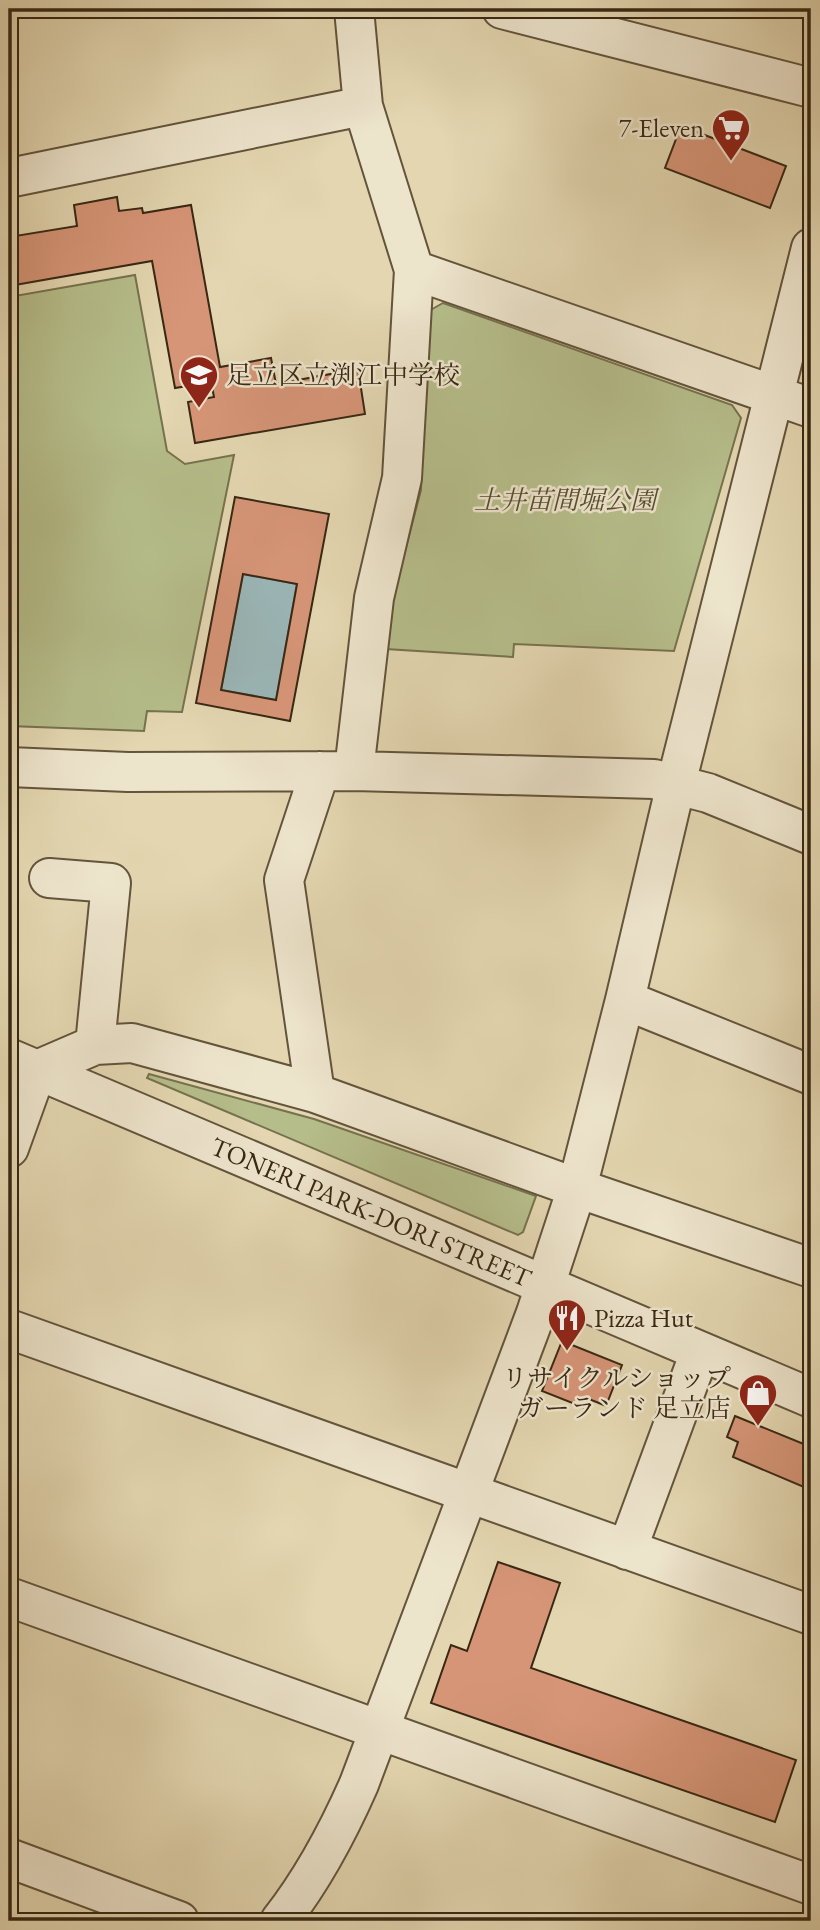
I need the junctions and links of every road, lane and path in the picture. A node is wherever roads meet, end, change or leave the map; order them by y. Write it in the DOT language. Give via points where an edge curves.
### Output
graph roads {
  1 [pos="354,9"];
  2 [pos="502,9"];
  3 [pos="811,88"];
  4 [pos="363,106"];
  5 [pos="9,178"];
  6 [pos="811,248"];
  7 [pos="414,270"];
  8 [pos="775,394"];
  9 [pos="811,408"];
  10 [pos="9,767"];
  11 [pos="337,771"];
  12 [pos="676,783"];
  13 [pos="811,835"];
  14 [pos="49,878"];
  15 [pos="625,1000"];
  16 [pos="96,1045"];
  17 [pos="23,1064"];
  18 [pos="811,1076"];
  19 [pos="315,1093"];
  20 [pos="9,1148"];
  21 [pos="577,1188"];
  22 [pos="811,1268"];
  23 [pos="545,1286"];
  24 [pos="9,1329"];
  25 [pos="700,1352"];
  26 [pos="811,1398"];
  27 [pos="469,1494"];
  28 [pos="627,1550"];
  29 [pos="9,1597"];
  30 [pos="811,1615"];
  31 [pos="381,1730"];
  32 [pos="9,1857"];
  33 [pos="811,1885"];
  34 [pos="179,1921"];
  35 [pos="280,1921"];
  1 -- 4 [label="street"];
  2 -- 3 [label="street"];
  4 -- 5 [label="street"];
  4 -- 7 [label="street"];
  6 -- 8 [label="street"];
  7 -- 8 [label="street"];
  7 -- 11 [label="street" via="402,478"];
  8 -- 9 [label="street"];
  8 -- 12 [label="street"];
  10 -- 11 [label="street" via="128,772"];
  11 -- 12 [label="street"];
  11 -- 19 [label="street" via="284,880"];
  12 -- 13 [label="street"];
  12 -- 15 [label="street"];
  14 -- 16 [label="street" via="111,883"];
  15 -- 18 [label="street"];
  15 -- 21 [label="street"];
  16 -- 17 [label="street"];
  16 -- 19 [label="street" via="132,1043"];
  17 -- 20 [label="street"];
  17 -- 23 [label="street, TONERI PARK-DORI STREET"];
  19 -- 21 [label="street"];
  21 -- 22 [label="street"];
  21 -- 23 [label="street"];
  23 -- 25 [label="street, TONERI PARK-DORI STREET"];
  23 -- 27 [label="street"];
  24 -- 27 [label="street"];
  25 -- 26 [label="street, TONERI PARK-DORI STREET"];
  25 -- 28 [label="street"];
  27 -- 28 [label="street"];
  27 -- 31 [label="street"];
  28 -- 30 [label="street"];
  29 -- 31 [label="street"];
  31 -- 33 [label="street"];
  31 -- 35 [label="street" via="333,1841"];
  32 -- 34 [label="street"];
}
